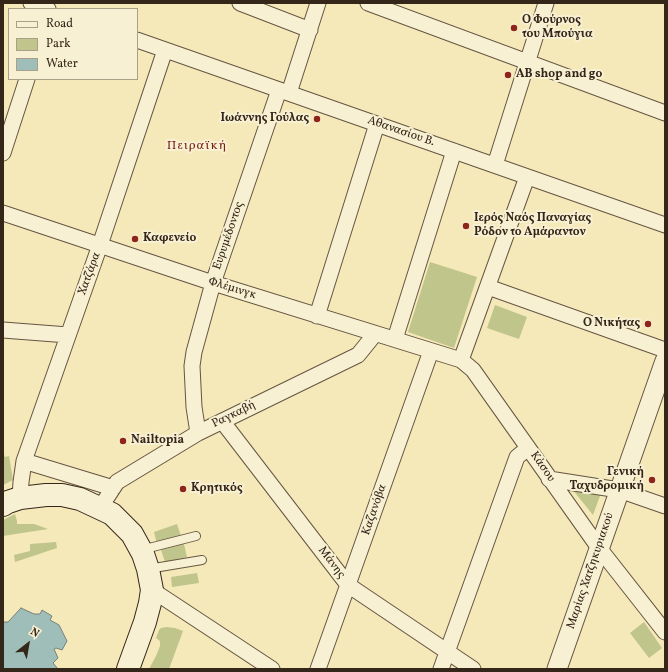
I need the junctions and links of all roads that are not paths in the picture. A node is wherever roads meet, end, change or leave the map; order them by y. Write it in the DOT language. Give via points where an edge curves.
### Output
graph roads {
  1 [pos="31,3"];
  2 [pos="240,3"];
  3 [pos="318,3"];
  4 [pos="368,3"];
  5 [pos="546,3"];
  6 [pos="46,8"];
  7 [pos="310,30"];
  8 [pos="138,40"];
  9 [pos="165,50"];
  10 [pos="527,62"];
  11 [pos="27,80"];
  12 [pos="284,92"];
  13 [pos="665,113"];
  14 [pos="377,124"];
  15 [pos="454,151"];
  16 [pos="3,153"];
  17 [pos="495,165"];
  18 [pos="527,176"];
  19 [pos="3,213"];
  20 [pos="665,225"];
  21 [pos="100,246"];
  22 [pos="214,283"];
  23 [pos="488,287"];
  24 [pos="317,316"];
  25 [pos="3,330"];
  26 [pos="376,334"];
  27 [pos="68,335"];
  28 [pos="395,340"];
  29 [pos="665,350"];
  30 [pos="431,351"];
  31 [pos="461,360"];
  32 [pos="665,361"];
  33 [pos="222,421"];
  34 [pos="198,433"];
  35 [pos="528,448"];
  36 [pos="24,461"];
  37 [pos="550,479"];
  38 [pos="113,488"];
  39 [pos="618,490"];
  40 [pos="12,502"];
  41 [pos="665,506"];
  42 [pos="100,508"];
  43 [pos="196,536"];
  44 [pos="599,548"];
  45 [pos="202,560"];
  46 [pos="147,569"];
  47 [pos="348,585"];
  48 [pos="665,632"];
  49 [pos="447,651"];
  50 [pos="128,669"];
  51 [pos="272,669"];
  52 [pos="318,669"];
  53 [pos="440,669"];
  54 [pos="473,669"];
  55 [pos="557,669"];
  1 -- 6 [label="street"];
  2 -- 7 [label="street"];
  3 -- 7 [label="street, Ευρυμέδοντος"];
  4 -- 10 [label="street"];
  5 -- 10 [label="street"];
  7 -- 12 [label="street, Ευρυμέδοντος"];
  8 -- 9 [label="street, Αθανασίου Β."];
  9 -- 12 [label="street, Αθανασίου Β."];
  9 -- 21 [label="street, Χατζάρα"];
  10 -- 13 [label="street"];
  10 -- 17 [label="street"];
  11 -- 16 [label="street"];
  12 -- 14 [label="street, Αθανασίου Β."];
  12 -- 22 [label="street, Ευρυμέδοντος"];
  14 -- 15 [label="street, Αθανασίου Β."];
  14 -- 24 [label="street"];
  15 -- 17 [label="street, Αθανασίου Β."];
  15 -- 28 [label="street"];
  17 -- 18 [label="street, Αθανασίου Β."];
  18 -- 20 [label="street, Αθανασίου Β."];
  18 -- 23 [label="street"];
  19 -- 21 [label="street, Φλέμινγκ"];
  21 -- 22 [label="street, Φλέμινγκ"];
  21 -- 27 [label="street, Χατζάρα"];
  22 -- 24 [label="street, Φλέμινγκ"];
  22 -- 34 [label="street, Ευρυμέδοντος" via="200,328 192,366"];
  23 -- 29 [label="street"];
  23 -- 31 [label="street"];
  24 -- 26 [label="street, Φλέμινγκ"];
  25 -- 27 [label="street"];
  26 -- 28 [label="street, Φλέμινγκ"];
  26 -- 33 [label="street, Ραγκαβή" via="358,355"];
  27 -- 36 [label="street, Χατζάρα"];
  28 -- 30 [label="street, Φλέμινγκ"];
  30 -- 31 [label="street, Φλέμινγκ"];
  30 -- 47 [label="street, Καζανόβα"];
  31 -- 35 [label="street, Κάσου" via="473,370"];
  32 -- 39 [label="street, Μαρίας Χατζηκυριακού"];
  33 -- 34 [label="street, Ραγκαβή"];
  33 -- 47 [label="street, Μάνης"];
  34 -- 38 [label="street, Ραγκαβή" via="117,482"];
  35 -- 37 [label="street, Κάσου"];
  35 -- 49 [label="street" via="517,457"];
  36 -- 38 [label="street"];
  36 -- 40 [label="street, Χατζάρα" via="21,482"];
  37 -- 39 [label="street"];
  37 -- 44 [label="street, Κάσου"];
  38 -- 42 [label="street, Ραγκαβή"];
  39 -- 41 [label="street"];
  39 -- 44 [label="street, Μαρίας Χατζηκυριακού"];
  40 -- 42 [label="main road" via="46,495 62,495 80,499"];
  42 -- 46 [label="main road" via="112,514 132,534"];
  43 -- 46 [label="lane"];
  44 -- 48 [label="street, Κάσου"];
  44 -- 55 [label="street, Μαρίας Χατζηκυριακού"];
  45 -- 46 [label="lane"];
  46 -- 50 [label="main road" via="150,603"];
  46 -- 51 [label="street"];
  47 -- 49 [label="street, Μάνης"];
  47 -- 52 [label="street, Καζανόβα"];
  49 -- 53 [label="street"];
  49 -- 54 [label="street, Μάνης"];
}
